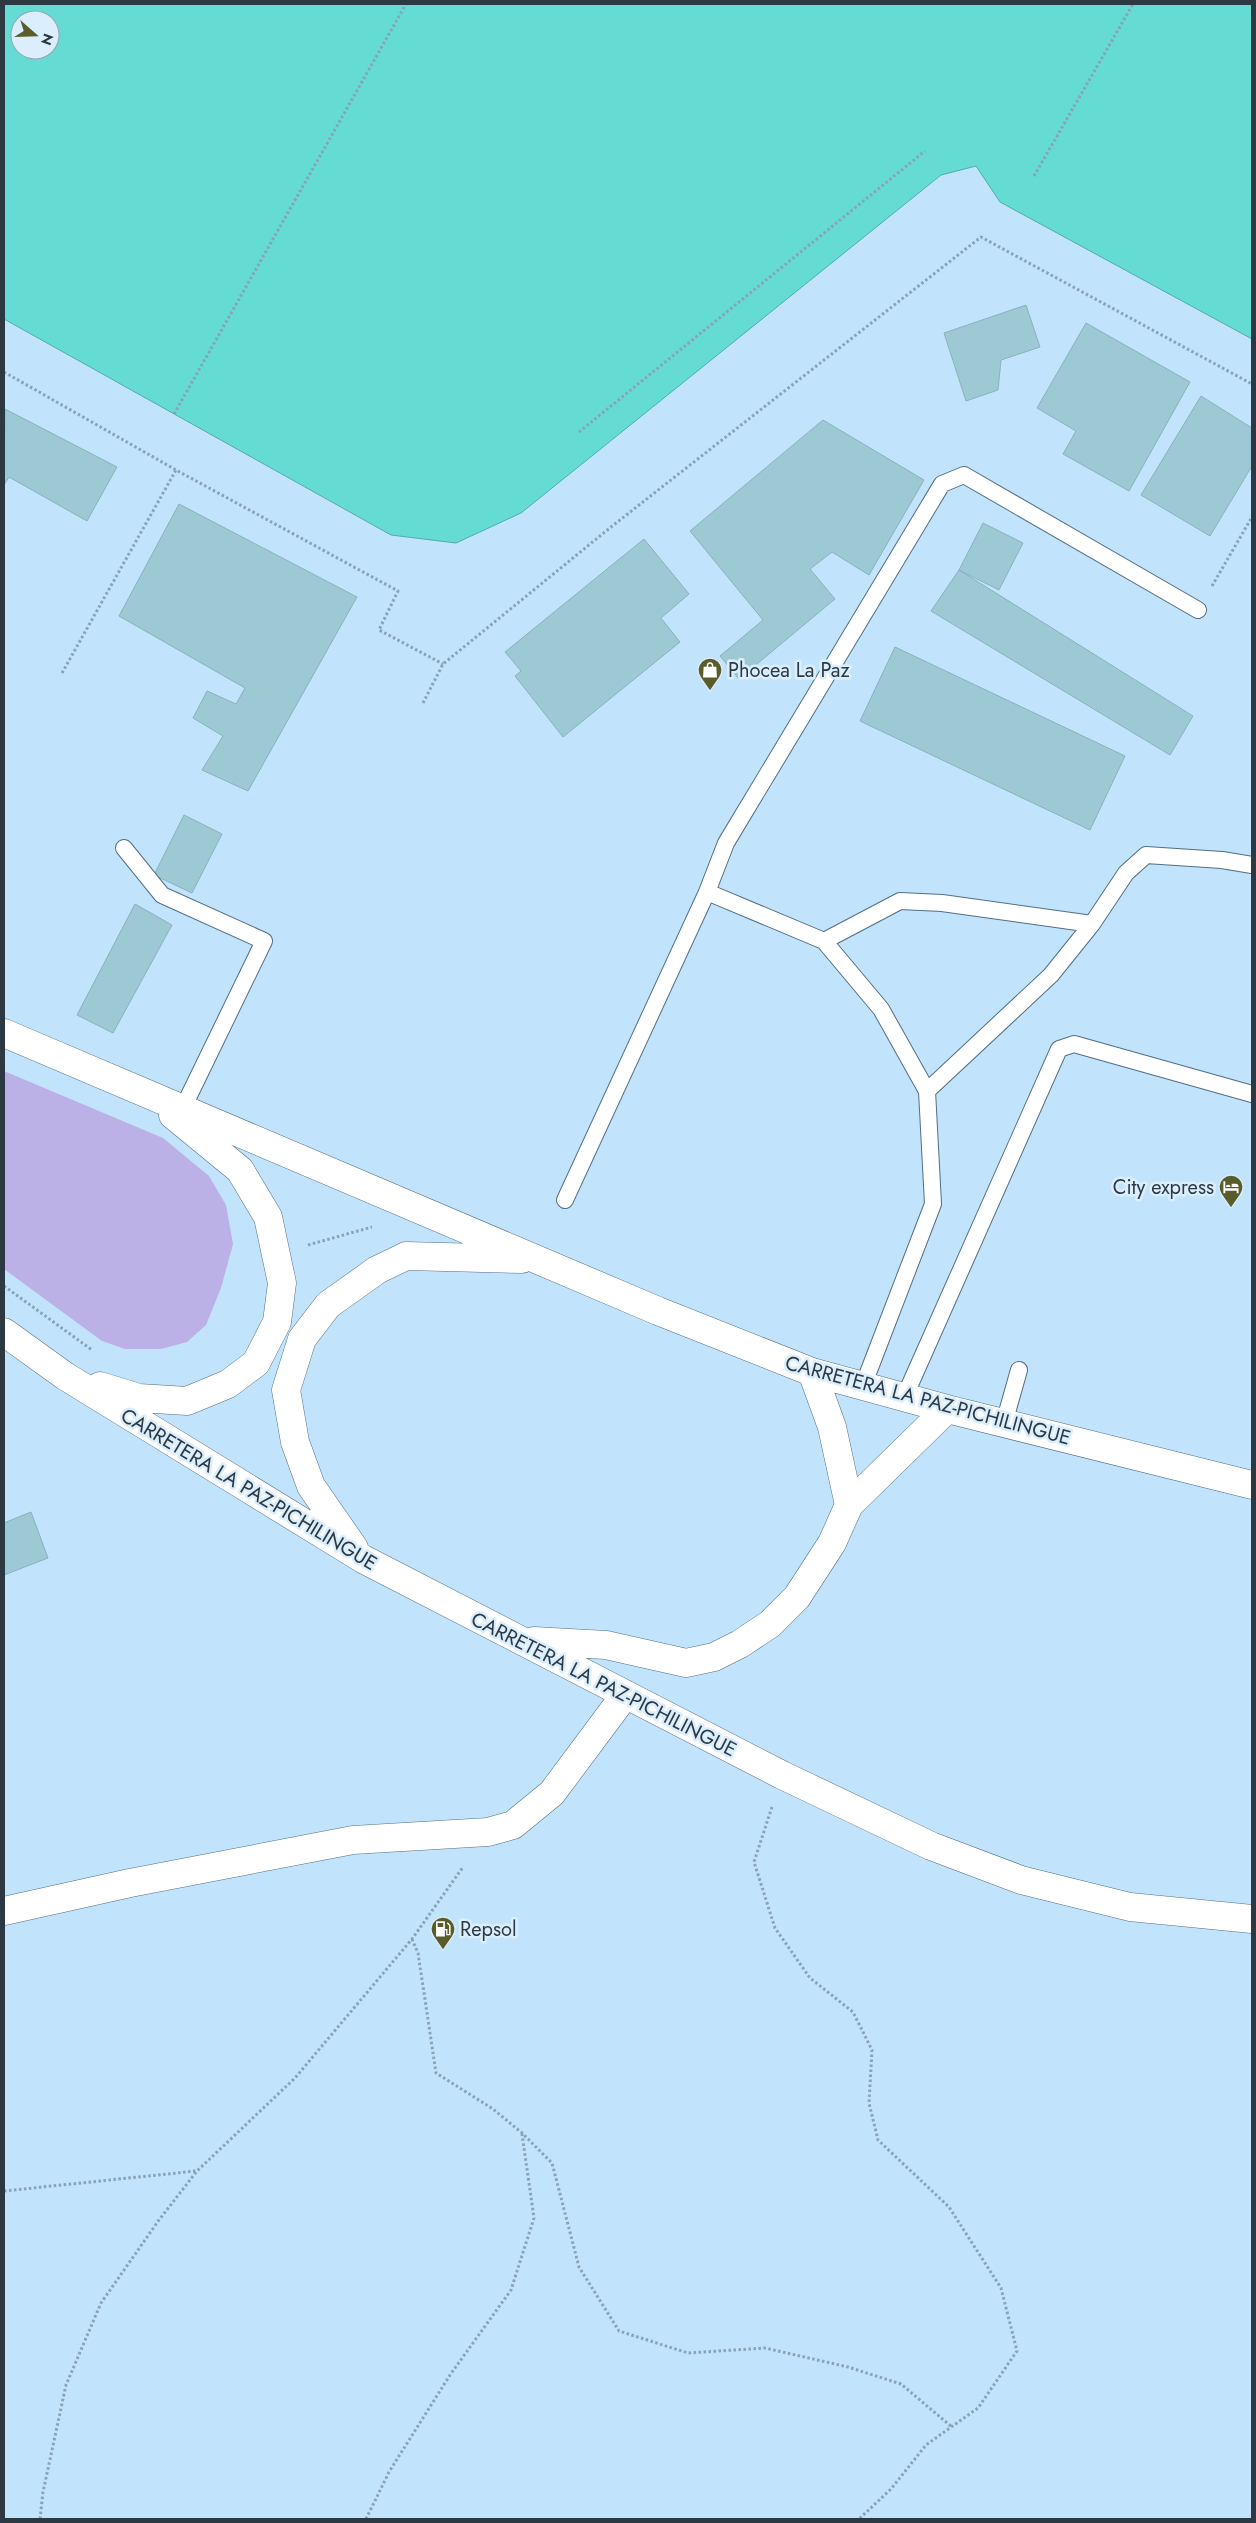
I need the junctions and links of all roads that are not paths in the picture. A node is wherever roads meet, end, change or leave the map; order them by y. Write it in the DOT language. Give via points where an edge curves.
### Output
graph roads {
  1 [pos="1198,610"];
  2 [pos="124,848"];
  3 [pos="1252,865"];
  4 [pos="707,892"];
  5 [pos="1092,924"];
  6 [pos="824,941"];
  7 [pos="4,1034"];
  8 [pos="927,1091"];
  9 [pos="1252,1094"];
  10 [pos="152,1098"];
  11 [pos="182,1110"];
  12 [pos="565,1200"];
  13 [pos="538,1260"];
  14 [pos="4,1332"];
  15 [pos="1019,1370"];
  16 [pos="812,1372"];
  17 [pos="65,1376"];
  18 [pos="863,1386"];
  19 [pos="904,1398"];
  20 [pos="947,1409"];
  21 [pos="1004,1424"];
  22 [pos="1252,1485"];
  23 [pos="849,1505"];
  24 [pos="362,1560"];
  25 [pos="525,1641"];
  26 [pos="624,1695"];
  27 [pos="4,1911"];
  28 [pos="1252,1919"];
  1 -- 4 [label="lane" via="964,475 942,484 726,843"];
  2 -- 11 [label="lane" via="162,895 264,941"];
  3 -- 5 [label="lane" via="1146,855 1126,873"];
  4 -- 6 [label="lane"];
  4 -- 12 [label="lane"];
  5 -- 6 [label="lane" via="900,900"];
  5 -- 8 [label="lane" via="1051,975"];
  6 -- 8 [label="lane" via="881,1010"];
  7 -- 10 [label="main road, CARRETERA LA PAZ-PICHILINGUE"];
  8 -- 18 [label="lane" via="933,1204"];
  9 -- 19 [label="lane" via="1074,1044 1059,1049"];
  10 -- 11 [label="main road, CARRETERA LA PAZ-PICHILINGUE"];
  10 -- 17 [label="main road" via="240,1170 268,1217 282,1283 277,1322 256,1363 228,1384 187,1401 139,1398"];
  11 -- 13 [label="main road, CARRETERA LA PAZ-PICHILINGUE"];
  13 -- 16 [label="main road, CARRETERA LA PAZ-PICHILINGUE"];
  13 -- 24 [label="main road" via="406,1256 377,1270 328,1305 302,1340 286,1390 295,1442 311,1486"];
  14 -- 17 [label="main road, CARRETERA LA PAZ-PICHILINGUE"];
  15 -- 21 [label="lane"];
  16 -- 18 [label="main road, CARRETERA LA PAZ-PICHILINGUE"];
  16 -- 23 [label="main road" via="832,1427"];
  17 -- 24 [label="main road, CARRETERA LA PAZ-PICHILINGUE"];
  18 -- 19 [label="main road, CARRETERA LA PAZ-PICHILINGUE"];
  19 -- 20 [label="main road, CARRETERA LA PAZ-PICHILINGUE"];
  20 -- 21 [label="main road, CARRETERA LA PAZ-PICHILINGUE"];
  20 -- 23 [label="main road"];
  21 -- 22 [label="main road, CARRETERA LA PAZ-PICHILINGUE"];
  23 -- 25 [label="main road" via="832,1543 797,1597 770,1624 714,1657 686,1663 606,1646"];
  24 -- 25 [label="main road, CARRETERA LA PAZ-PICHILINGUE"];
  25 -- 26 [label="main road, CARRETERA LA PAZ-PICHILINGUE"];
  26 -- 27 [label="main road" via="552,1793 514,1825 488,1832 353,1840"];
  26 -- 28 [label="main road, CARRETERA LA PAZ-PICHILINGUE" via="931,1846 1021,1880 1130,1907"];
}
